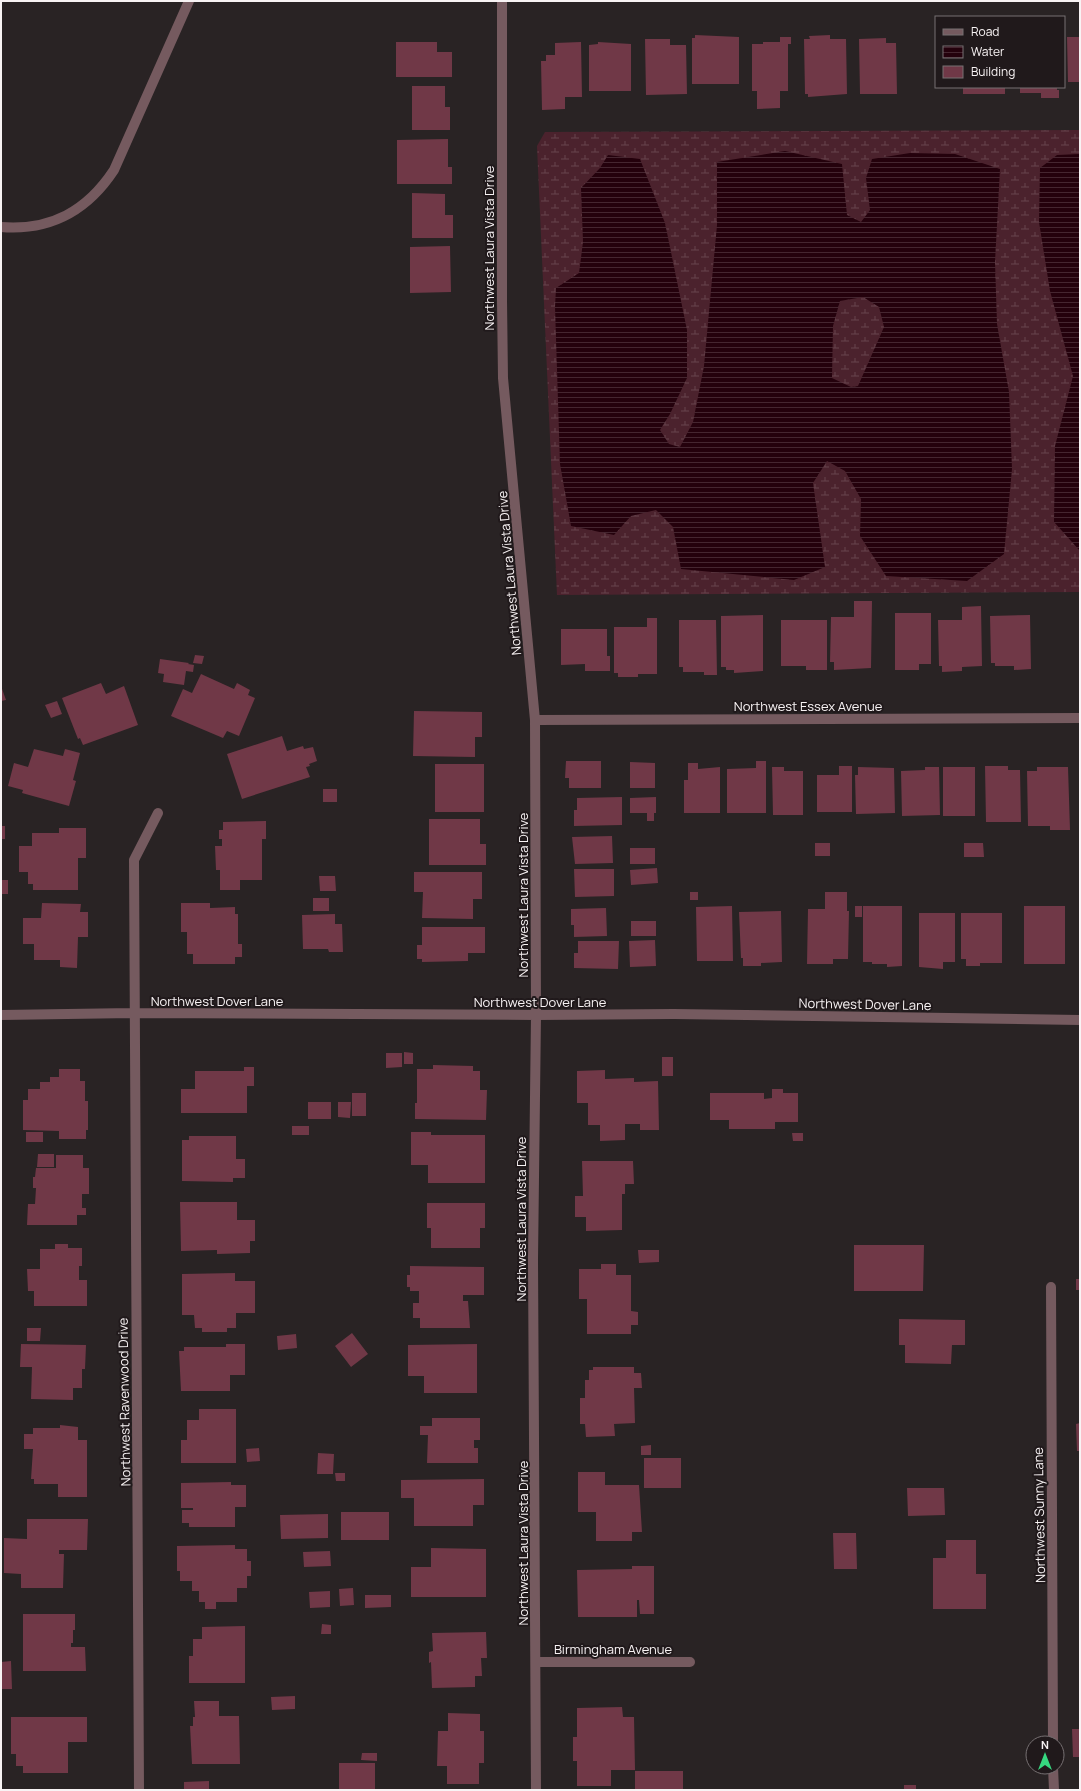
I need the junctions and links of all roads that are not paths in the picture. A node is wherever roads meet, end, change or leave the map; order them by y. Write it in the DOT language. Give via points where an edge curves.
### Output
graph roads {
  1 [pos="189,1"];
  2 [pos="502,1"];
  3 [pos="1,227"];
  4 [pos="1080,718"];
  5 [pos="535,720"];
  6 [pos="158,813"];
  7 [pos="133,1013"];
  8 [pos="1,1015"];
  9 [pos="536,1015"];
  10 [pos="1080,1020"];
  11 [pos="1051,1287"];
  12 [pos="537,1662"];
  13 [pos="690,1662"];
  14 [pos="1054,1735"];
  15 [pos="1054,1775"];
  16 [pos="139,1790"];
  17 [pos="536,1790"];
  18 [pos="1054,1790"];
  1 -- 3 [label="street" via="114,170 101,189 84,204 64,216 39,225"];
  2 -- 5 [label="street, Northwest Laura Vista Drive" via="504,378"];
  4 -- 5 [label="street, Northwest Essex Avenue"];
  5 -- 9 [label="street, Northwest Laura Vista Drive"];
  6 -- 7 [label="street, Northwest Ravenwood Drive" via="134,860"];
  7 -- 8 [label="street, Northwest Dover Lane"];
  7 -- 9 [label="street, Northwest Dover Lane"];
  7 -- 16 [label="street, Northwest Ravenwood Drive"];
  9 -- 10 [label="street, Northwest Dover Lane" via="674,1014"];
  9 -- 12 [label="street, Northwest Laura Vista Drive" via="533,1260"];
  11 -- 14 [label="street, Northwest Sunny Lane"];
  12 -- 13 [label="street, Birmingham Avenue"];
  12 -- 17 [label="street, Northwest Laura Vista Drive"];
  15 -- 18 [label="street"];
}
